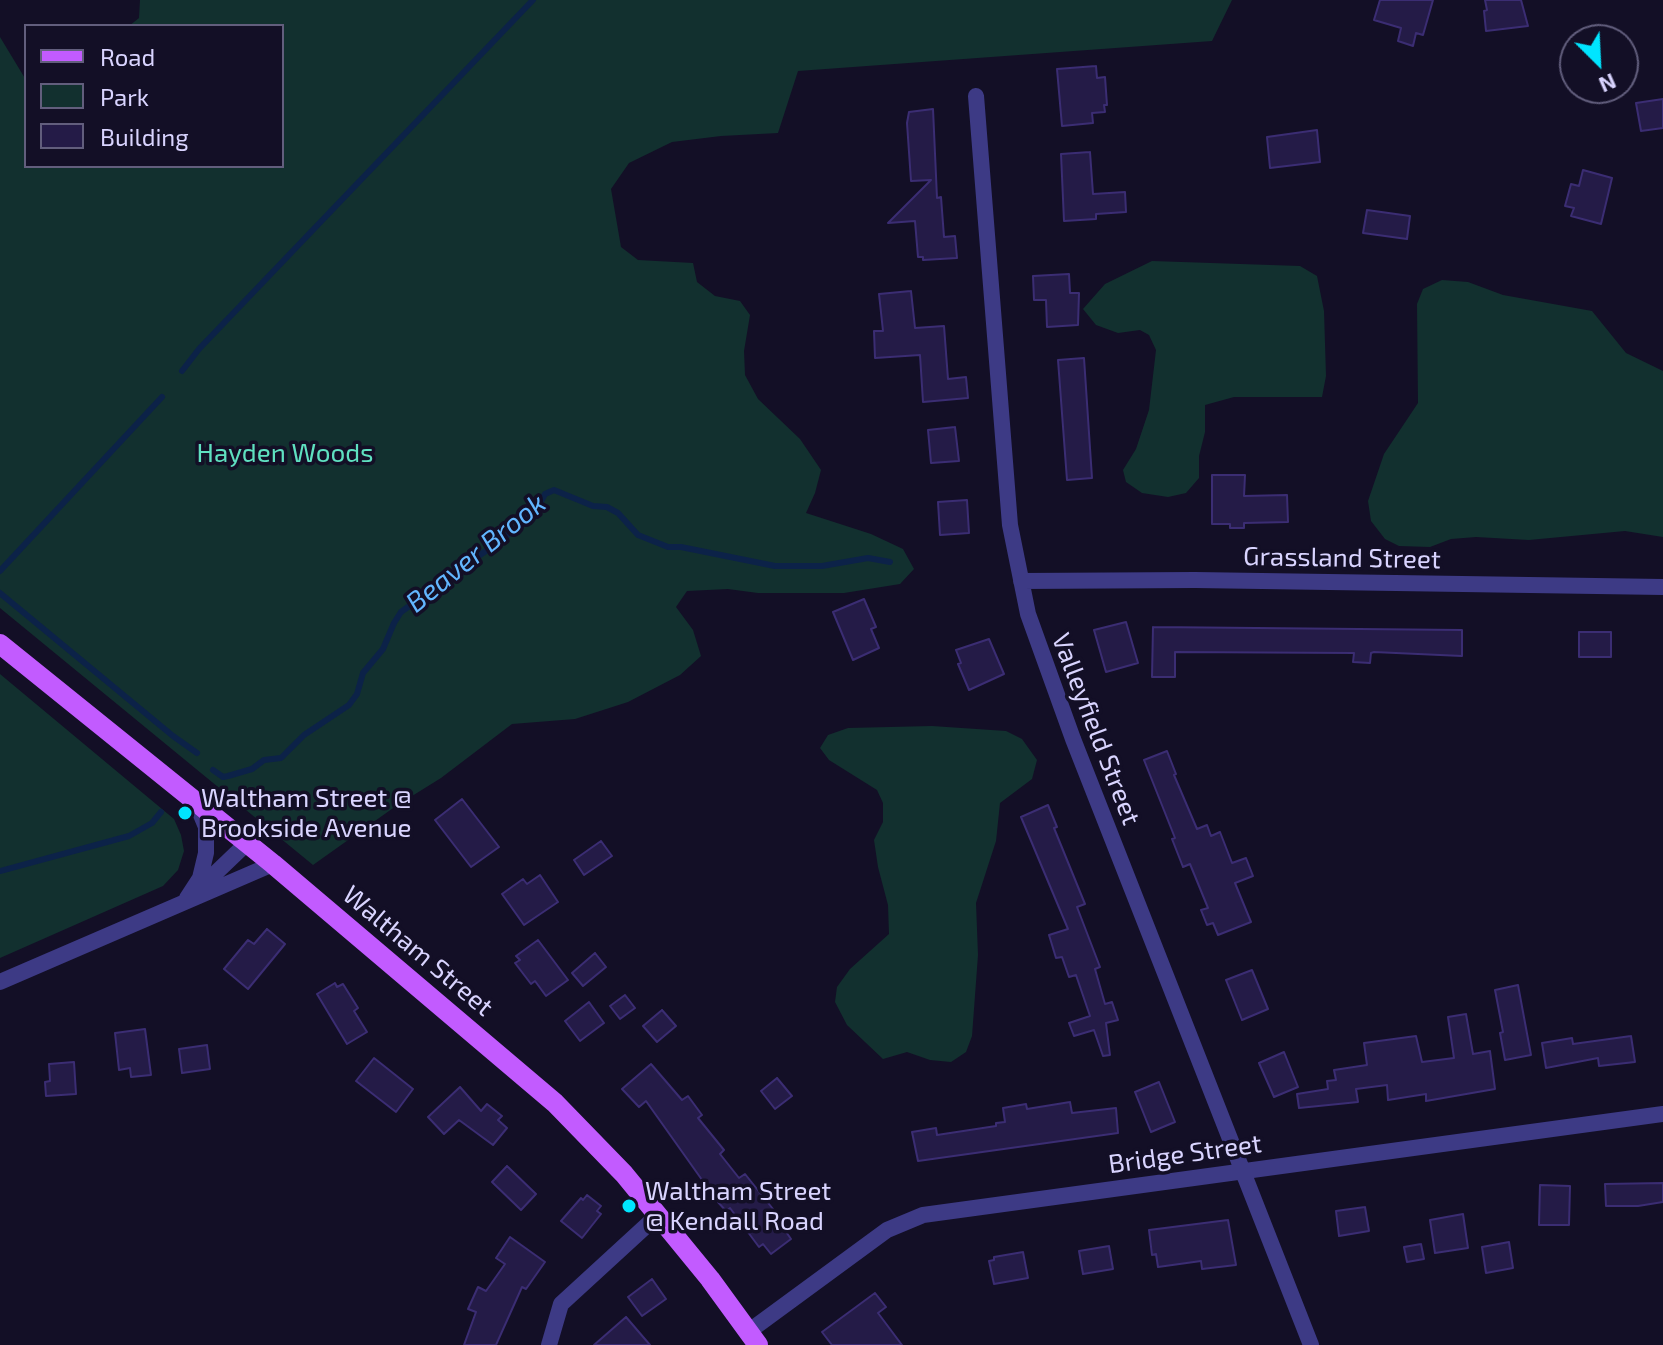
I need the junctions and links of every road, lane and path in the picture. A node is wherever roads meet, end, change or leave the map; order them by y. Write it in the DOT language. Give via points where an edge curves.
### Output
graph roads {
  1 [pos="976,96"];
  2 [pos="1021,581"];
  3 [pos="1663,587"];
  4 [pos="0,644"];
  5 [pos="196,802"];
  6 [pos="247,843"];
  7 [pos="273,864"];
  8 [pos="187,898"];
  9 [pos="172,908"];
  10 [pos="0,982"];
  11 [pos="1663,1114"];
  12 [pos="1244,1170"];
  13 [pos="658,1215"];
  14 [pos="753,1338"];
  15 [pos="549,1345"];
  16 [pos="1311,1345"];
  1 -- 2 [label="street, Valleyfield Street" via="1010,525"];
  2 -- 3 [label="street, Grassland Street"];
  2 -- 12 [label="street, Valleyfield Street" via="1073,739"];
  4 -- 5 [label="main road, Waltham Street"];
  5 -- 6 [label="main road, Waltham Street"];
  5 -- 8 [label="street" via="206,827 206,853 200,878"];
  6 -- 7 [label="main road, Waltham Street"];
  6 -- 8 [label="street"];
  7 -- 9 [label="street"];
  7 -- 13 [label="main road, Waltham Street" via="546,1094"];
  8 -- 9 [label="street"];
  9 -- 10 [label="street"];
  11 -- 12 [label="street, Bridge Street"];
  12 -- 14 [label="street, Bridge Street" via="923,1215 887,1230"];
  12 -- 16 [label="street, Valleyfield Street"];
  13 -- 14 [label="main road, Waltham Street"];
  13 -- 15 [label="street" via="561,1304"];
}
